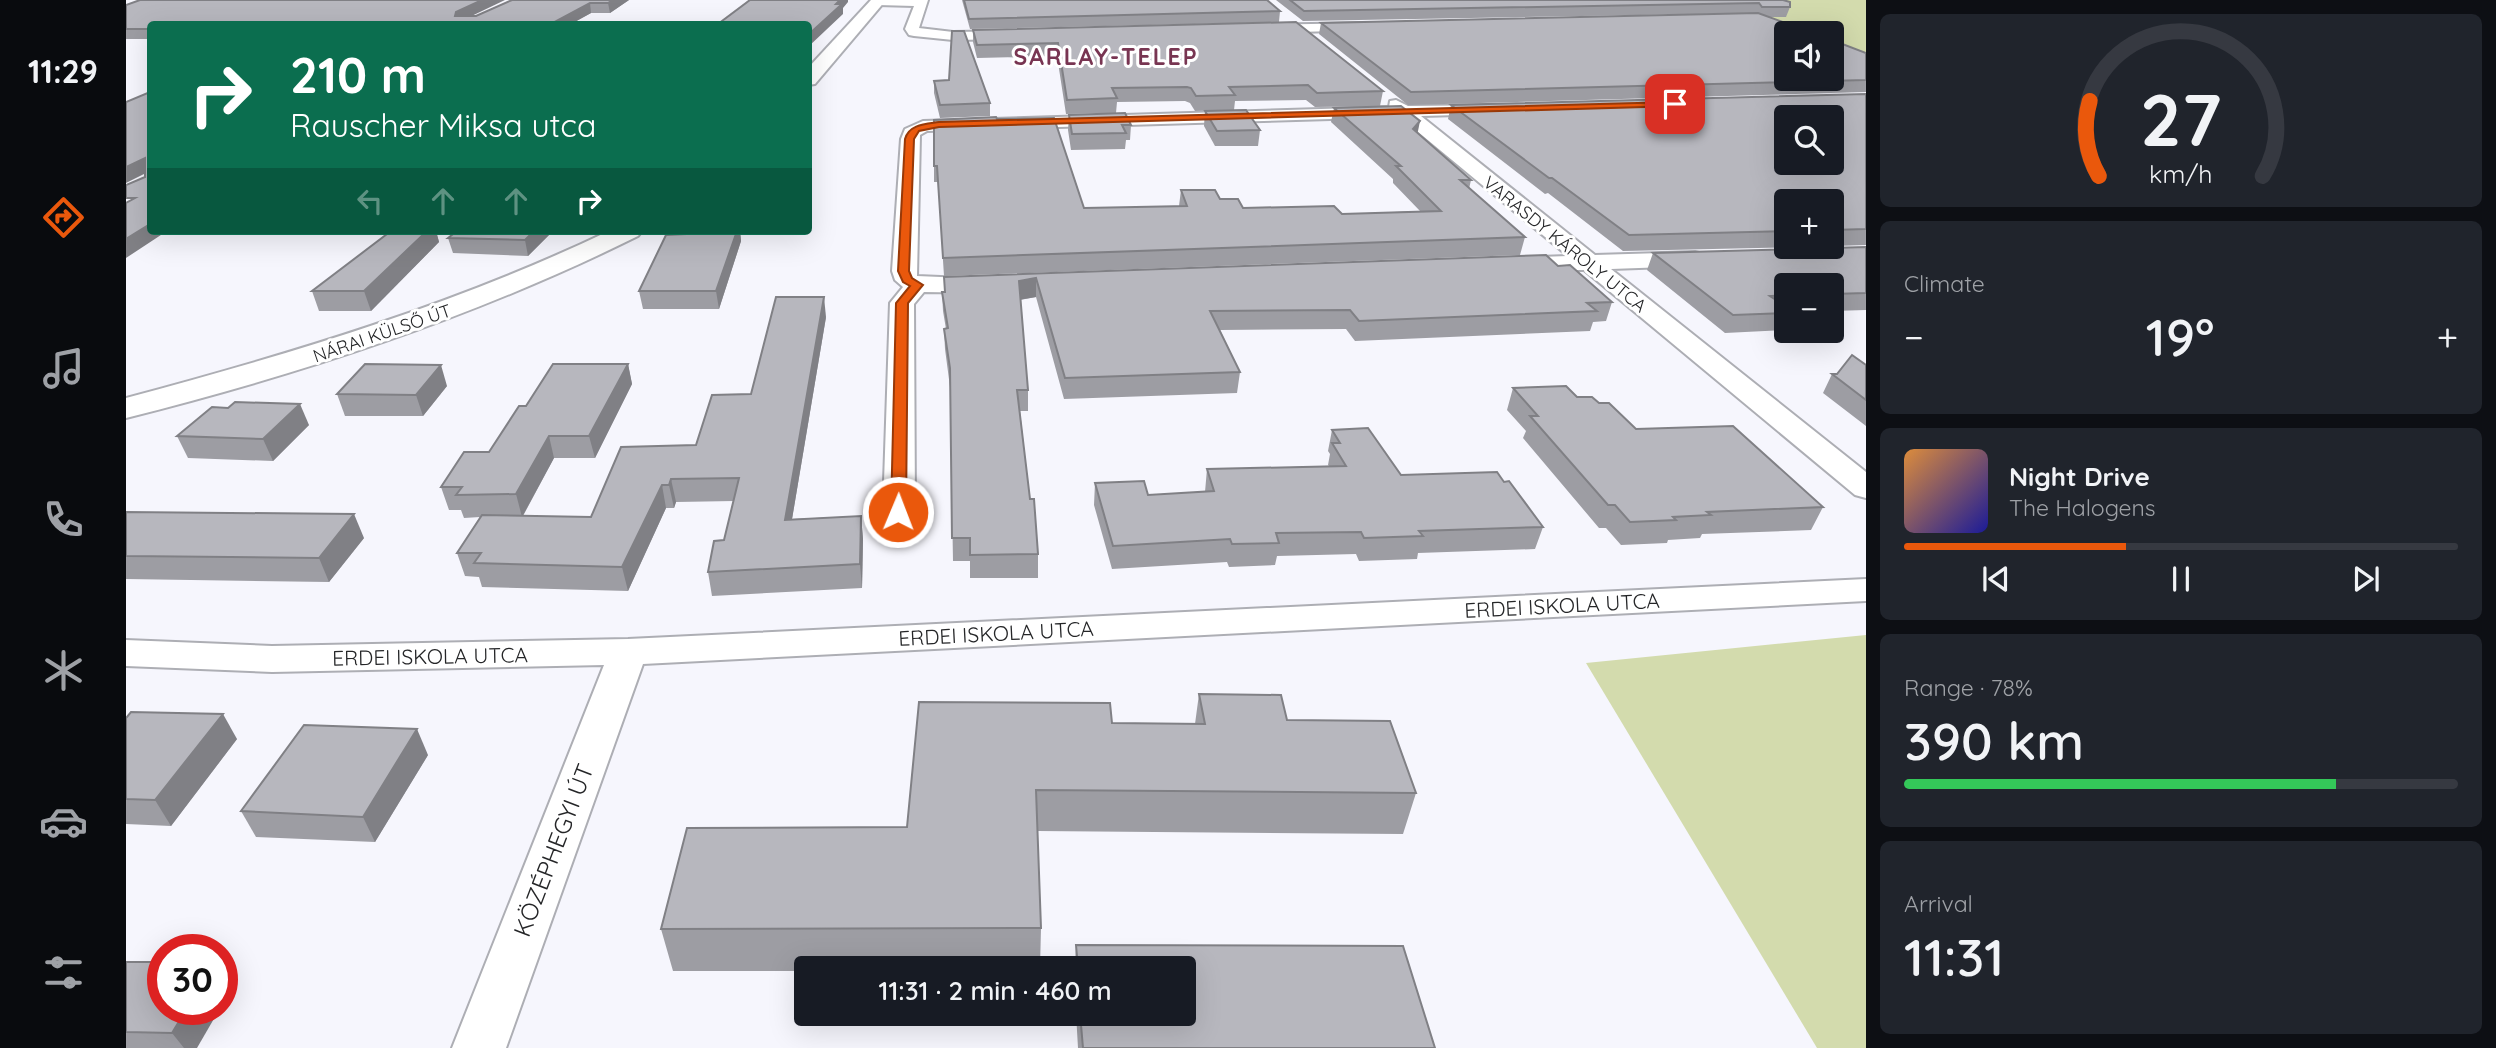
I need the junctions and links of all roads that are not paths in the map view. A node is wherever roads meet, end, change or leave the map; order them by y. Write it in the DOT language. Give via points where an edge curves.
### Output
graph roads {
  1 [pos="878,1"];
  2 [pos="922,1"];
  3 [pos="1272,7"];
  4 [pos="1380,26"];
  5 [pos="1297,28"];
  6 [pos="1242,29"];
  7 [pos="1035,34"];
  8 [pos="1329,53"];
  9 [pos="812,75"];
  10 [pos="1382,94"];
  11 [pos="1512,108"];
  12 [pos="1403,111"];
  13 [pos="621,235"];
  14 [pos="1719,258"];
  15 [pos="1585,262"];
  16 [pos="1488,265"];
  17 [pos="917,285"];
  18 [pos="1004,285"];
  19 [pos="126,408"];
  20 [pos="1866,488"];
  21 [pos="898,512"];
  22 [pos="1866,590"];
  23 [pos="628,652"];
  24 [pos="126,653"];
  25 [pos="479,1048"];
  1 -- 2 [label="street"];
  1 -- 9 [label="street"];
  2 -- 7 [label="street" via="912,29 921,34"];
  3 -- 5 [label="street"];
  4 -- 5 [label="street"];
  5 -- 6 [label="street"];
  5 -- 8 [label="street"];
  10 -- 12 [label="street, VARASDY KÁROLY UTCA"];
  11 -- 12 [label="street"];
  12 -- 15 [label="street, VARASDY KÁROLY UTCA"];
  12 -- 17 [label="street" via="939,124 917,129 910,139 904,271"];
  13 -- 19 [label="street, NÁRAI KÜLSŐ ÚT" via="536,276 405,327"];
  14 -- 15 [label="street"];
  15 -- 16 [label="street"];
  15 -- 20 [label="street, VARASDY KÁROLY UTCA"];
  17 -- 18 [label="street"];
  17 -- 21 [label="street" via="902,303"];
  22 -- 23 [label="street, ERDEI ISKOLA UTCA"];
  23 -- 24 [label="street, ERDEI ISKOLA UTCA" via="271,659"];
  23 -- 25 [label="street, KÖZÉPHEGYI ÚT"];
}
